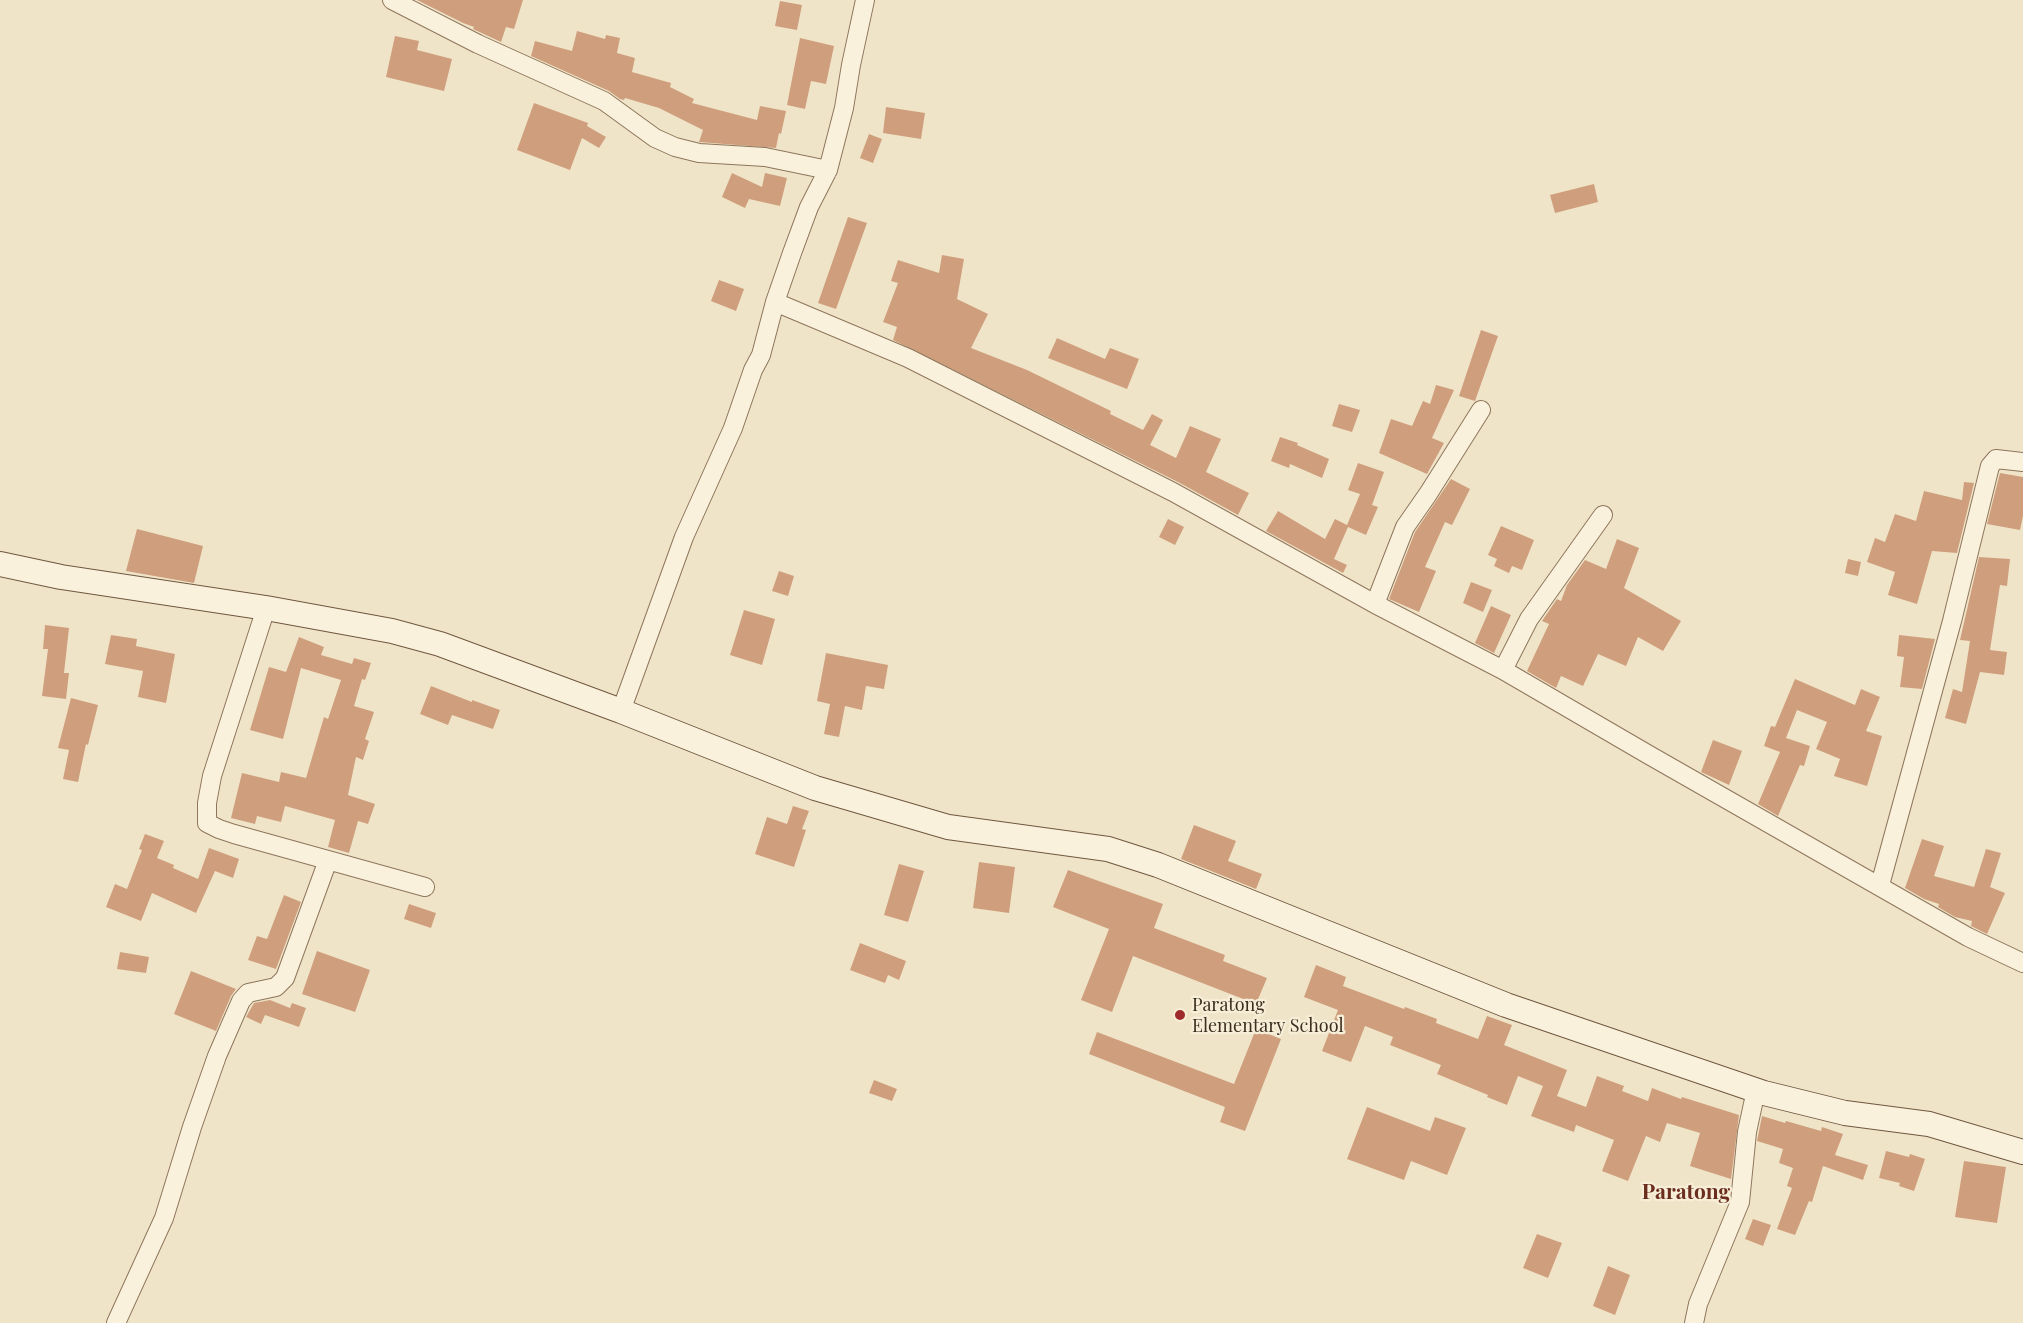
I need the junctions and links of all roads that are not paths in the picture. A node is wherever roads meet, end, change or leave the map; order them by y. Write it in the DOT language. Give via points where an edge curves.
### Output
graph roads {
  1 [pos="392,0"];
  2 [pos="865,0"];
  3 [pos="828,170"];
  4 [pos="775,302"];
  5 [pos="1480,410"];
  6 [pos="2023,462"];
  7 [pos="1603,515"];
  8 [pos="0,564"];
  9 [pos="1375,604"];
  10 [pos="266,608"];
  11 [pos="1503,670"];
  12 [pos="621,711"];
  13 [pos="328,860"];
  14 [pos="1880,885"];
  15 [pos="425,887"];
  16 [pos="2023,963"];
  17 [pos="1756,1090"];
  18 [pos="2023,1152"];
  19 [pos="116,1323"];
  20 [pos="1694,1323"];
  1 -- 3 [label="street" via="604,102 655,138 675,147 699,153 765,157"];
  2 -- 3 [label="street"];
  3 -- 4 [label="street" via="809,207"];
  4 -- 9 [label="street" via="919,364 1173,492"];
  4 -- 12 [label="street" via="733,428 684,537"];
  5 -- 9 [label="street" via="1405,527"];
  6 -- 14 [label="street" via="1996,459 1990,466"];
  7 -- 11 [label="street" via="1529,619"];
  8 -- 10 [label="street"];
  9 -- 11 [label="street"];
  10 -- 12 [label="street" via="392,630"];
  10 -- 13 [label="street" via="212,776 207,823"];
  11 -- 14 [label="street"];
  12 -- 17 [label="street" via="816,788 948,827 1122,852 1506,1005"];
  13 -- 15 [label="street"];
  13 -- 19 [label="street" via="282,982 248,993 241,1001 217,1056 164,1218"];
  14 -- 16 [label="street" via="1968,937"];
  17 -- 18 [label="street" via="1845,1113 1929,1124"];
  17 -- 20 [label="street" via="1740,1202 1698,1304"];
}
